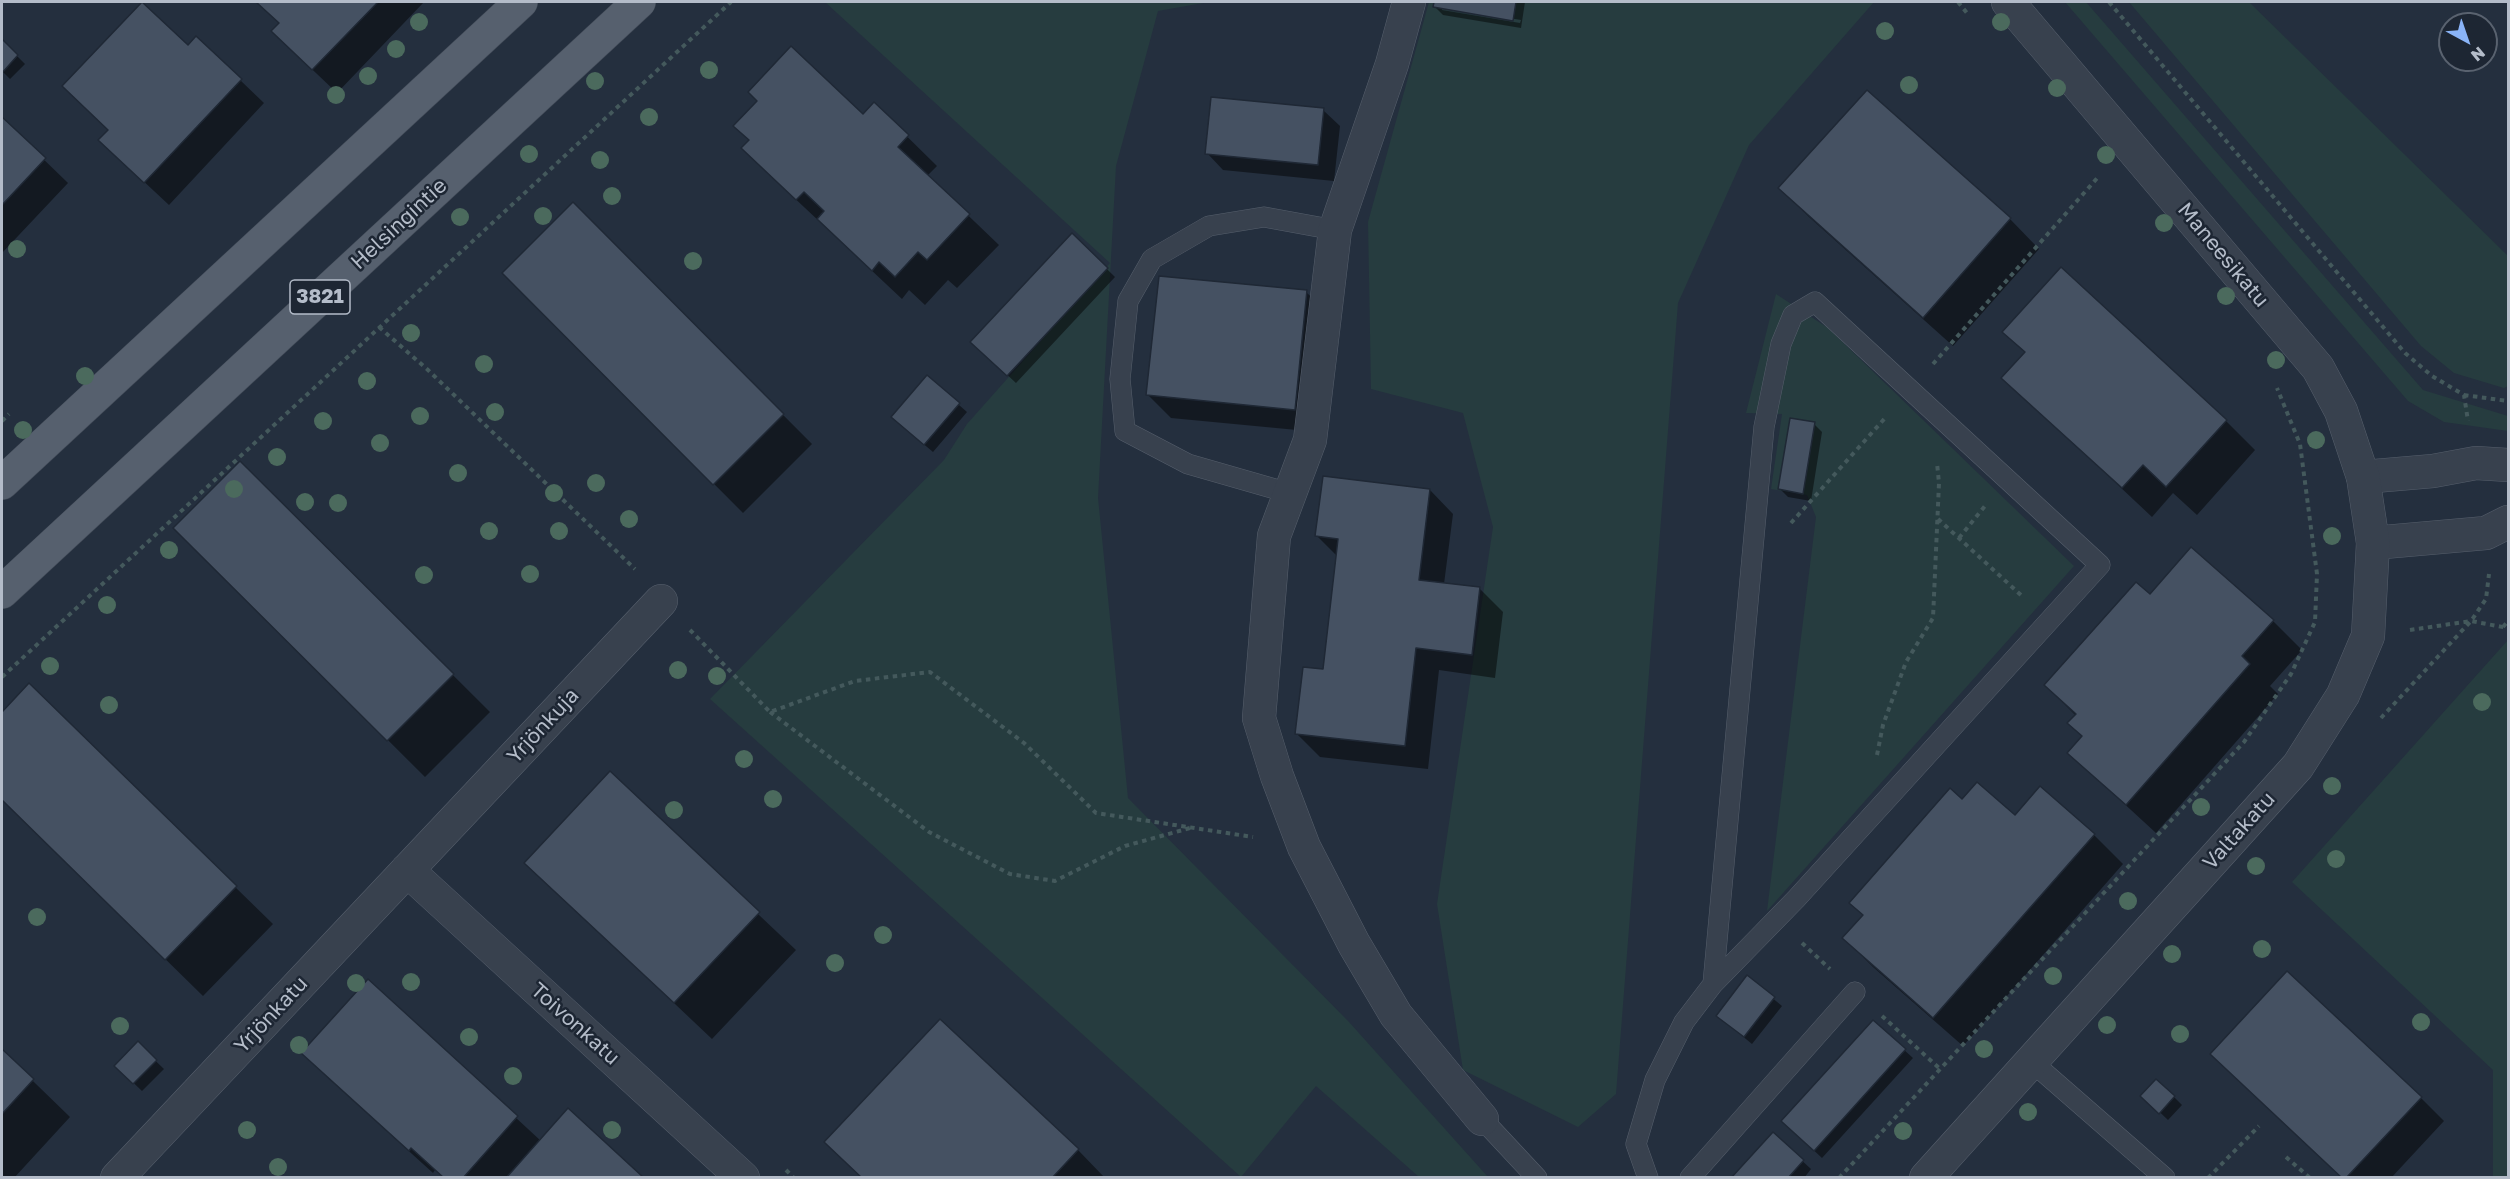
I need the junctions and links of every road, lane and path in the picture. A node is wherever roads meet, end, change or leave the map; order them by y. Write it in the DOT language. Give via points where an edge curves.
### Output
graph roads {
  1 [pos="521,2"];
  2 [pos="639,2"];
  3 [pos="731,2"];
  4 [pos="1409,2"];
  5 [pos="1958,2"];
  6 [pos="2008,2"];
  7 [pos="2109,2"];
  8 [pos="1970,16"];
  9 [pos="1335,230"];
  10 [pos="379,327"];
  11 [pos="2277,387"];
  12 [pos="2464,395"];
  13 [pos="2508,401"];
  14 [pos="1936,455"];
  15 [pos="2476,463"];
  16 [pos="2508,465"];
  17 [pos="2362,477"];
  18 [pos="2,483"];
  19 [pos="1289,494"];
  20 [pos="1938,518"];
  21 [pos="2497,528"];
  22 [pos="2373,543"];
  23 [pos="2,592"];
  24 [pos="662,601"];
  25 [pos="2049,621"];
  26 [pos="2508,621"];
  27 [pos="2506,627"];
  28 [pos="2,677"];
  29 [pos="770,712"];
  30 [pos="1876,761"];
  31 [pos="1194,827"];
  32 [pos="1304,847"];
  33 [pos="416,861"];
  34 [pos="1713,984"];
  35 [pos="1855,992"];
  36 [pos="2032,1062"];
  37 [pos="1482,1119"];
  38 [pos="2259,1126"];
  39 [pos="2286,1156"];
  40 [pos="778,1163"];
  41 [pos="117,1178"];
  42 [pos="743,1178"];
  43 [pos="794,1178"];
  44 [pos="1537,1178"];
  45 [pos="1648,1178"];
  46 [pos="1690,1178"];
  47 [pos="1839,1178"];
  48 [pos="1926,1178"];
  49 [pos="2165,1178"];
  50 [pos="2208,1178"];
  51 [pos="2310,1178"];
  1 -- 18 [label="main road"];
  2 -- 23 [label="main road, Helsingintie / 3821"];
  3 -- 10 [label="path"];
  4 -- 9 [label="street"];
  5 -- 8 [label="path"];
  6 -- 17 [label="street, Maneesikatu" via="2318,368 2341,411"];
  7 -- 12 [label="path" via="2405,353 2432,376"];
  9 -- 19 [label="street" via="1310,440"];
  9 -- 19 [label="lane" via="1264,217 1209,226 1152,259 1128,301 1120,379 1125,431 1188,464"];
  10 -- 24 [label="path" via="638,572"];
  10 -- 28 [label="path"];
  11 -- 47 [label="path" via="2300,444 2317,574 2315,622 2291,674 2244,742"];
  12 -- 13 [label="path"];
  12 -- 15 [label="path"];
  14 -- 20 [label="path"];
  15 -- 16 [label="street"];
  15 -- 17 [label="street"];
  17 -- 22 [label="street, Maneesikatu"];
  19 -- 32 [label="street" via="1274,536 1259,718"];
  20 -- 25 [label="path"];
  20 -- 30 [label="path" via="1933,618 1906,662 1883,725"];
  21 -- 22 [label="street"];
  21 -- 27 [label="path" via="2486,599 2470,621"];
  22 -- 36 [label="street, Valtakatu" via="2368,636 2343,695 2298,766"];
  24 -- 29 [label="path"];
  24 -- 33 [label="street, Yrjönkuja"];
  25 -- 34 [label="lane" via="1796,899"];
  25 -- 34 [label="lane" via="2100,566 1815,302 1793,315 1781,344 1764,427"];
  26 -- 27 [label="path"];
  29 -- 31 [label="path" via="855,681 930,672 1024,743 1096,813"];
  29 -- 31 [label="path" via="928,832 1010,874 1055,881 1125,846"];
  31 -- 32 [label="path"];
  32 -- 37 [label="street" via="1396,1015"];
  33 -- 41 [label="street, Yrjönkatu"];
  33 -- 42 [label="street, Toivonkatu"];
  34 -- 45 [label="lane" via="1684,1022 1655,1080 1636,1144"];
  35 -- 46 [label="lane"];
  36 -- 48 [label="street, Valtakatu"];
  36 -- 49 [label="lane"];
  37 -- 44 [label="lane"];
  38 -- 50 [label="path"];
  39 -- 51 [label="path"];
  40 -- 43 [label="path"];
}
